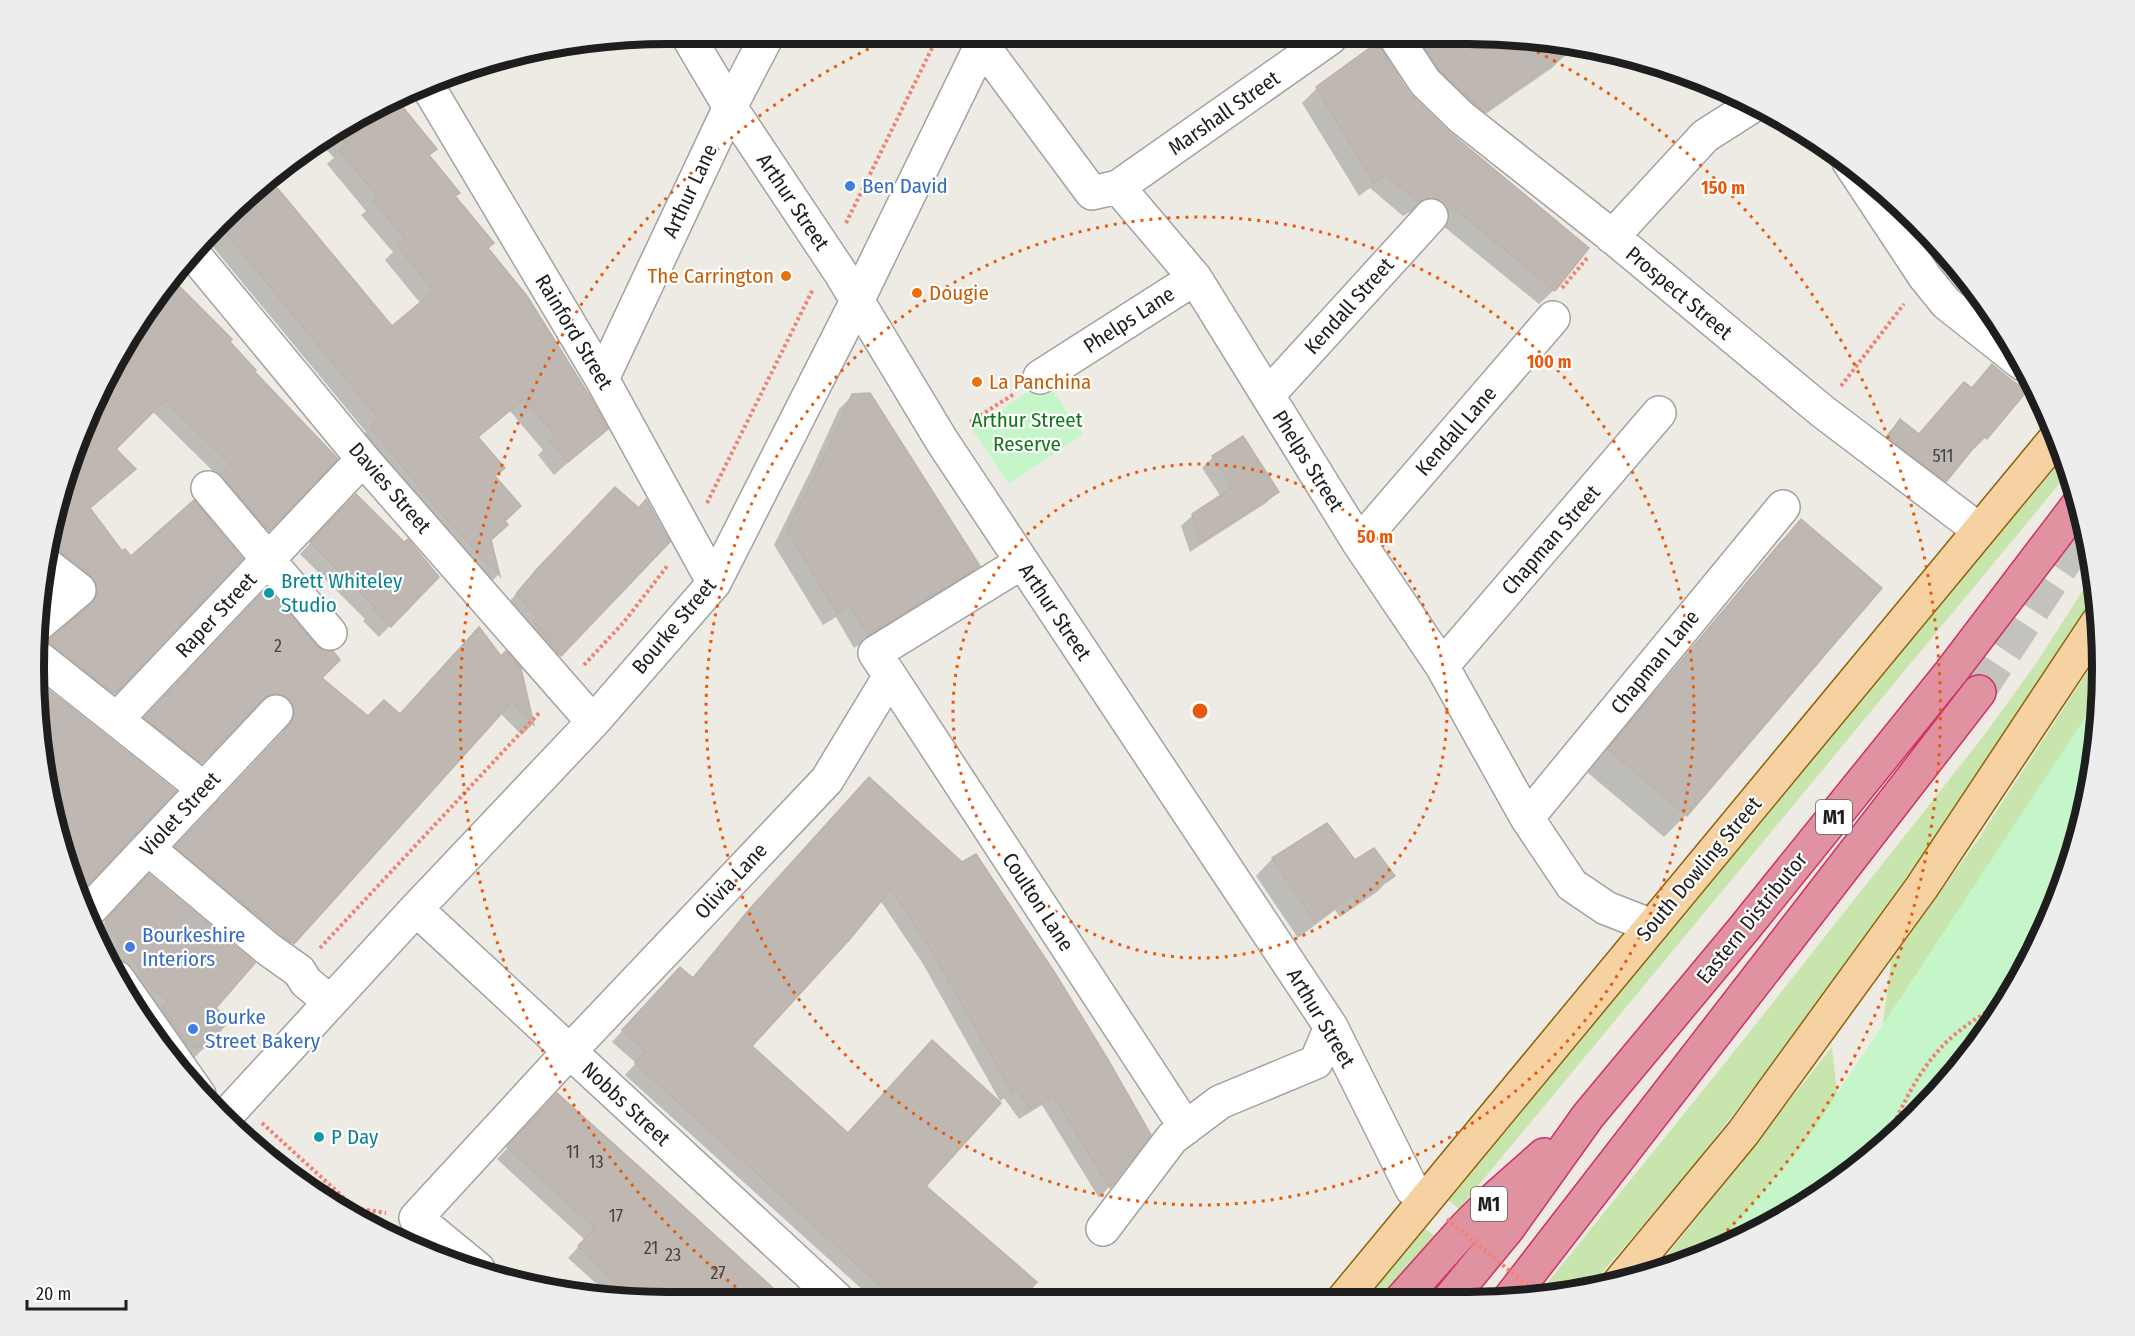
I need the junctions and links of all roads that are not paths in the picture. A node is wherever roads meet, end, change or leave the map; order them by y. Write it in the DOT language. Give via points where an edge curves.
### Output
graph roads {
  1 [pos="693,44"];
  2 [pos="763,44"];
  3 [pos="980,44"];
  4 [pos="983,44"];
  5 [pos="1321,44"];
  6 [pos="1400,44"];
  7 [pos="430,91"];
  8 [pos="730,107"];
  9 [pos="1746,110"];
  10 [pos="1118,187"];
  11 [pos="1866,188"];
  12 [pos="1431,216"];
  13 [pos="1610,235"];
  14 [pos="196,258"];
  15 [pos="1195,278"];
  16 [pos="857,301"];
  17 [pos="1553,318"];
  18 [pos="2003,348"];
  19 [pos="1040,377"];
  20 [pos="602,379"];
  21 [pos="1268,395"];
  22 [pos="1659,414"];
  23 [pos="2050,445"];
  24 [pos="363,459"];
  25 [pos="208,488"];
  26 [pos="1783,507"];
  27 [pos="2072,513"];
  28 [pos="1979,530"];
  29 [pos="1359,543"];
  30 [pos="268,560"];
  31 [pos="1022,562"];
  32 [pos="52,569"];
  33 [pos="714,583"];
  34 [pos="46,618"];
  35 [pos="330,633"];
  36 [pos="2090,634"];
  37 [pos="44,662"];
  38 [pos="1442,666"];
  39 [pos="890,676"];
  40 [pos="1979,692"];
  41 [pos="276,712"];
  42 [pos="117,719"];
  43 [pos="593,722"];
  44 [pos="204,789"];
  45 [pos="1527,818"];
  46 [pos="147,850"];
  47 [pos="92,908"];
  48 [pos="416,909"];
  49 [pos="1652,926"];
  50 [pos="330,1002"];
  51 [pos="1331,1027"];
  52 [pos="569,1052"];
  53 [pos="229,1113"];
  54 [pos="1588,1116"];
  55 [pos="1186,1128"];
  56 [pos="1412,1190"];
  57 [pos="1103,1229"];
  58 [pos="465,1258"];
  59 [pos="1629,1271"];
  60 [pos="1516,1290"];
  61 [pos="829,1292"];
  62 [pos="1349,1292"];
  63 [pos="1409,1292"];
  64 [pos="1455,1292"];
  1 -- 8 [label="street, Arthur Street"];
  2 -- 8 [label="street, Arthur Lane"];
  3 -- 16 [label="street, Bourke Street"];
  4 -- 10 [label="street" via="1092,193"];
  5 -- 10 [label="street, Marshall Street"];
  6 -- 13 [label="street, Prospect Street" via="1425,82 1461,117"];
  7 -- 20 [label="street, Rainford Street"];
  8 -- 16 [label="street, Arthur Street"];
  8 -- 20 [label="street, Arthur Lane"];
  9 -- 13 [label="street" via="1705,136"];
  10 -- 15 [label="street, Phelps Street"];
  11 -- 18 [label="street" via="1946,303"];
  12 -- 21 [label="street, Kendall Street"];
  13 -- 28 [label="street, Prospect Street" via="1822,411"];
  14 -- 24 [label="street, Davies Street"];
  15 -- 19 [label="street, Phelps Lane"];
  15 -- 21 [label="street, Phelps Street"];
  16 -- 31 [label="street, Arthur Street"];
  16 -- 33 [label="street, Bourke Street"];
  17 -- 29 [label="street, Kendall Lane"];
  20 -- 33 [label="street, Rainford Street"];
  21 -- 29 [label="street, Phelps Street"];
  22 -- 38 [label="street, Chapman Street"];
  23 -- 28 [label="main road, South Dowling Street"];
  24 -- 30 [label="street, Raper Street"];
  24 -- 43 [label="street, Davies Street"];
  25 -- 30 [label="street"];
  26 -- 45 [label="street, Chapman Lane"];
  27 -- 54 [label="highway, Eastern Distributor / M1" via="1944,681"];
  28 -- 49 [label="main road, South Dowling Street"];
  29 -- 38 [label="street, Phelps Street"];
  30 -- 35 [label="street"];
  30 -- 42 [label="street, Raper Street"];
  31 -- 39 [label="street" via="875,652"];
  31 -- 51 [label="street, Arthur Street"];
  32 -- 34 [label="street" via="79,590"];
  33 -- 43 [label="street, Bourke Street"];
  36 -- 59 [label="main road" via="1923,887 1743,1133"];
  37 -- 42 [label="street"];
  38 -- 45 [label="street, Phelps Street"];
  39 -- 52 [label="street, Olivia Lane" via="827,780"];
  39 -- 55 [label="street, Coulton Lane"];
  40 -- 60 [label="highway, Eastern Distributor / M1"];
  41 -- 44 [label="street, Violet Street"];
  42 -- 44 [label="street"];
  43 -- 48 [label="street, Bourke Street"];
  44 -- 46 [label="street, Violet Street"];
  45 -- 49 [label="street, Phelps Street" via="1572,885 1606,909"];
  46 -- 47 [label="street, Violet Street"];
  46 -- 50 [label="street" via="298,971"];
  48 -- 50 [label="street, Bourke Street"];
  48 -- 52 [label="street, Nobbs Street"];
  49 -- 62 [label="main road, South Dowling Street"];
  50 -- 53 [label="street, Bourke Street"];
  51 -- 55 [label="street" via="1316,1062 1220,1102"];
  51 -- 56 [label="street, Arthur Street"];
  52 -- 58 [label="street, Olivia Lane" via="416,1218"];
  52 -- 61 [label="street, Nobbs Street"];
  54 -- 63 [label="highway, M1" via="1483,1210"];
  54 -- 64 [label="highway, Eastern Distributor / M1" via="1508,1228"];
  55 -- 57 [label="street" via="1172,1138"];
}
